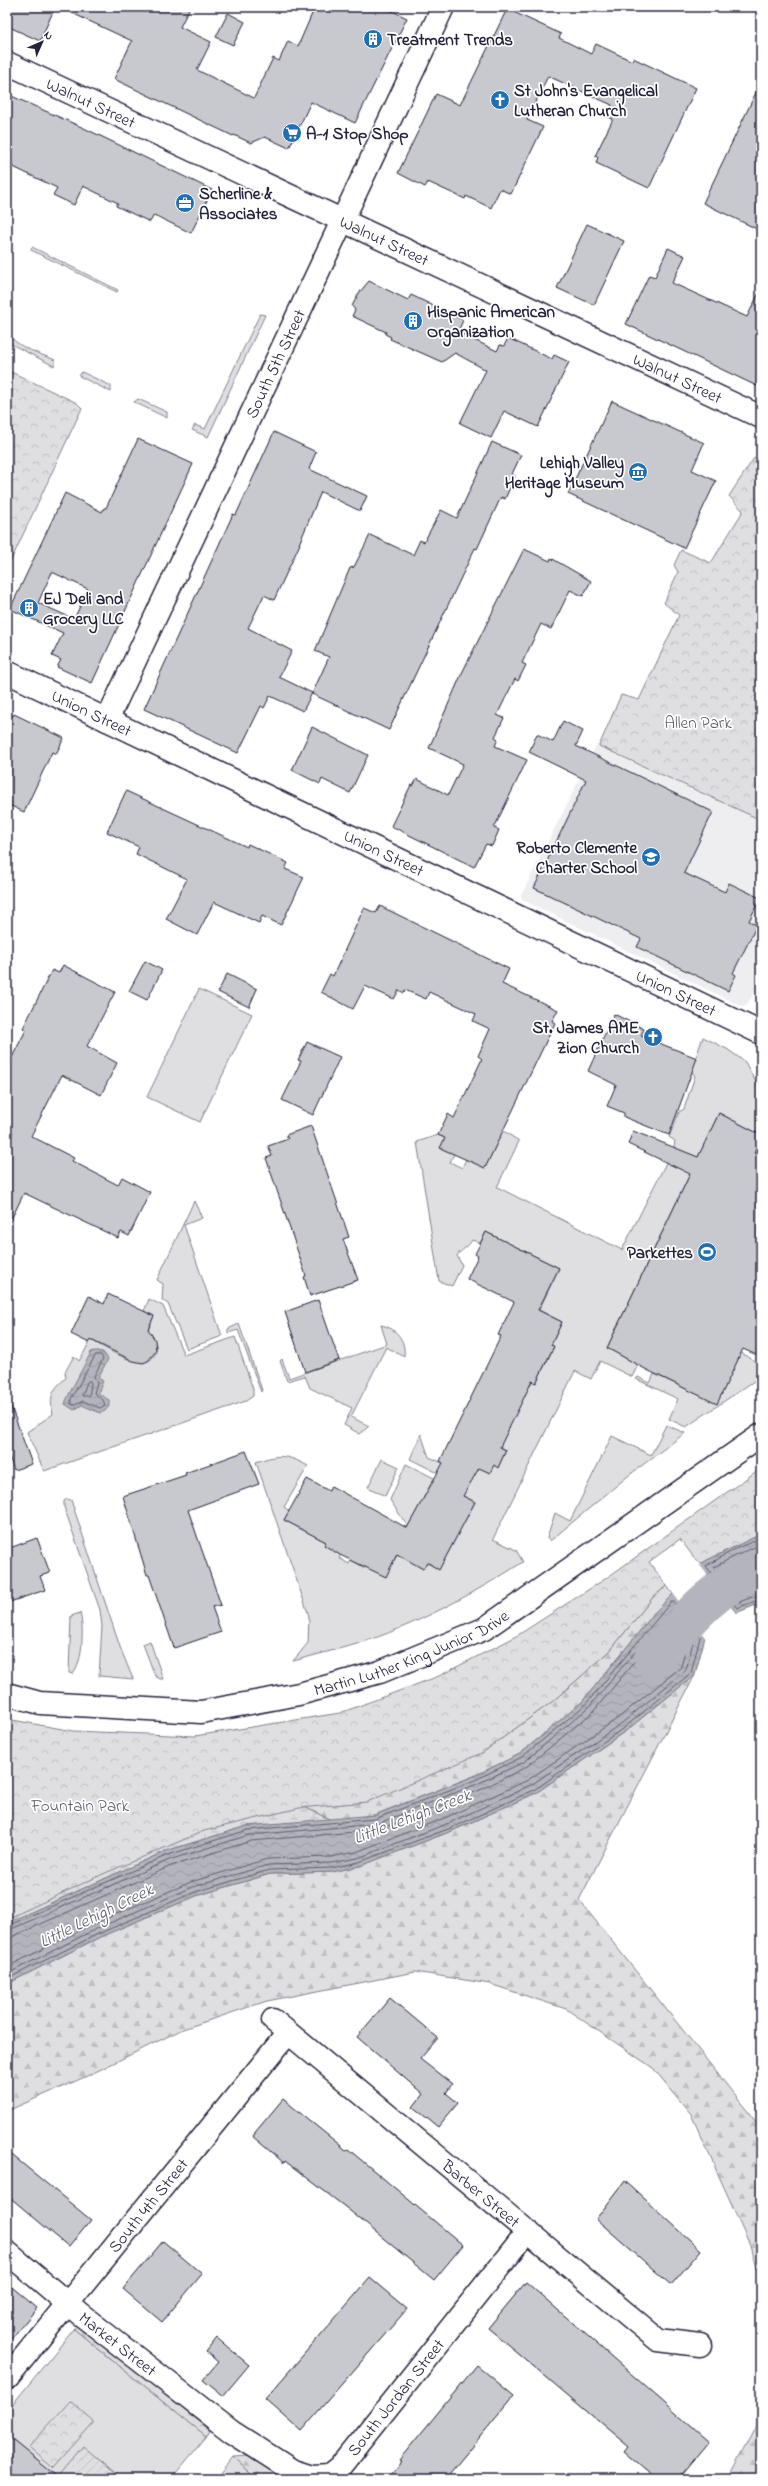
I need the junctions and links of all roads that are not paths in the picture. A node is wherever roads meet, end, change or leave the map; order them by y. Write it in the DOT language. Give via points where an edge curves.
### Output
graph roads {
  1 [pos="443,7"];
  2 [pos="7,63"];
  3 [pos="342,221"];
  4 [pos="761,417"];
  5 [pos="7,672"];
  6 [pos="107,720"];
  7 [pos="761,1033"];
  8 [pos="761,1427"];
  9 [pos="761,1435"];
  10 [pos="710,1470"];
  11 [pos="7,1694"];
  12 [pos="281,2026"];
  13 [pos="528,2231"];
  14 [pos="7,2252"];
  15 [pos="68,2304"];
  16 [pos="700,2345"];
  17 [pos="7,2378"];
  18 [pos="232,2432"];
  1 -- 3 [label="street, South 5th Street"];
  2 -- 3 [label="street, Walnut Street"];
  3 -- 4 [label="street, Walnut Street"];
  3 -- 6 [label="street, South 5th Street"];
  5 -- 6 [label="street, Union Street"];
  6 -- 7 [label="street, Union Street"];
  8 -- 10 [label="street"];
  9 -- 10 [label="street, Martin Luther King Junior Drive"];
  10 -- 11 [label="street, Martin Luther King Junior Drive" via="484,1629 380,1672 299,1694 201,1712 40,1703"];
  12 -- 13 [label="street, Barber Street"];
  12 -- 15 [label="street, South 4th Street"];
  13 -- 16 [label="street, Barber Street" via="658,2340"];
  13 -- 18 [label="street, South Jordan Street" via="340,2468 329,2476 312,2477 293,2471"];
  14 -- 15 [label="street, Market Street"];
  15 -- 17 [label="street, South 4th Street"];
  15 -- 18 [label="street, Market Street"];
}
